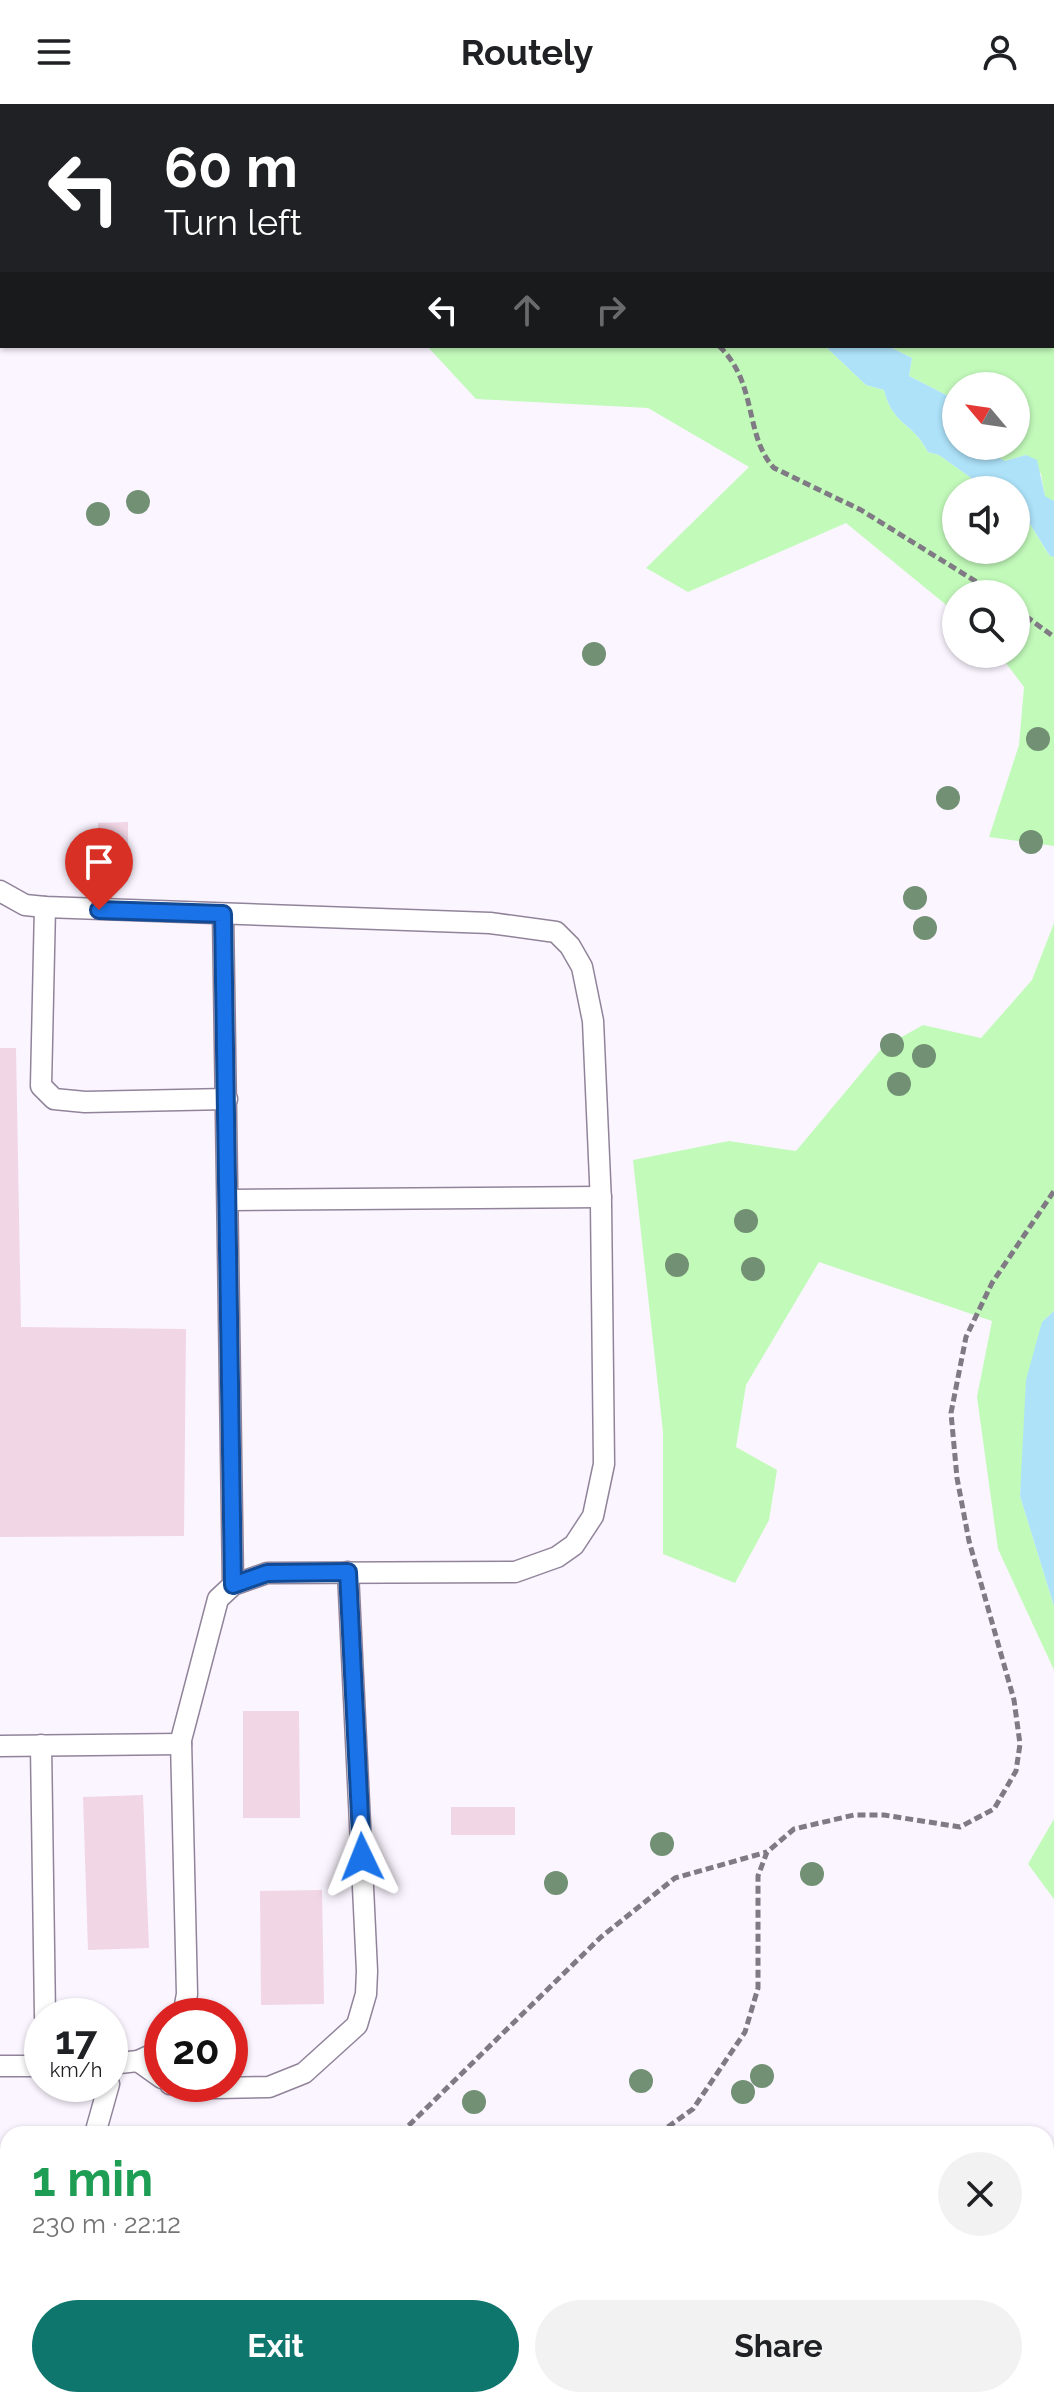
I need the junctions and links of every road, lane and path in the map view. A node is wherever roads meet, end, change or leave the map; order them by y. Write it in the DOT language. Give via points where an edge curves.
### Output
graph roads {
  1 [pos="721,348"];
  2 [pos="974,580"];
  3 [pos="1030,619"];
  4 [pos="1054,637"];
  5 [pos="0,891"];
  6 [pos="45,907"];
  7 [pos="223,914"];
  8 [pos="227,1099"];
  9 [pos="1054,1191"];
  10 [pos="601,1197"];
  11 [pos="228,1200"];
  12 [pos="348,1572"];
  13 [pos="233,1585"];
  14 [pos="181,1744"];
  15 [pos="41,1745"];
  16 [pos="0,1746"];
  17 [pos="767,1852"];
  18 [pos="45,1998"];
  19 [pos="186,1998"];
  20 [pos="144,2058"];
  21 [pos="138,2061"];
  22 [pos="128,2065"];
  23 [pos="144,2065"];
  24 [pos="0,2066"];
  25 [pos="24,2066"];
  26 [pos="248,2087"];
  27 [pos="103,2102"];
  28 [pos="97,2126"];
  29 [pos="408,2126"];
  30 [pos="669,2126"];
  1 -- 2 [label="path" via="742,374 764,457 774,468 861,510"];
  3 -- 4 [label="path"];
  5 -- 6 [label="lane" via="25,905"];
  6 -- 7 [label="lane"];
  6 -- 8 [label="lane" via="41,1086 54,1099 85,1102"];
  7 -- 8 [label="lane"];
  7 -- 10 [label="lane" via="490,923 556,932 582,967 593,1021"];
  8 -- 11 [label="lane"];
  9 -- 17 [label="path" via="992,1283 966,1337 951,1413 969,1541 1014,1700 1020,1744 1016,1771 994,1809 960,1827 854,1815 794,1829"];
  10 -- 11 [label="lane"];
  10 -- 12 [label="lane" via="604,1464 593,1516 583,1534 557,1557 515,1572"];
  11 -- 13 [label="lane"];
  12 -- 13 [label="lane" via="267,1573"];
  12 -- 26 [label="lane" via="367,1971 363,2013 331,2052 286,2082"];
  13 -- 14 [label="lane" via="214,1611"];
  14 -- 15 [label="lane"];
  14 -- 19 [label="lane"];
  15 -- 16 [label="lane"];
  15 -- 18 [label="lane"];
  17 -- 29 [label="path" via="675,1878 601,1937"];
  17 -- 30 [label="path" via="758,1876 758,1988 745,2032 693,2109"];
  20 -- 21 [label="lane"];
  21 -- 22 [label="lane"];
  21 -- 23 [label="lane"];
  24 -- 25 [label="lane"];
  27 -- 28 [label="lane"];
}
